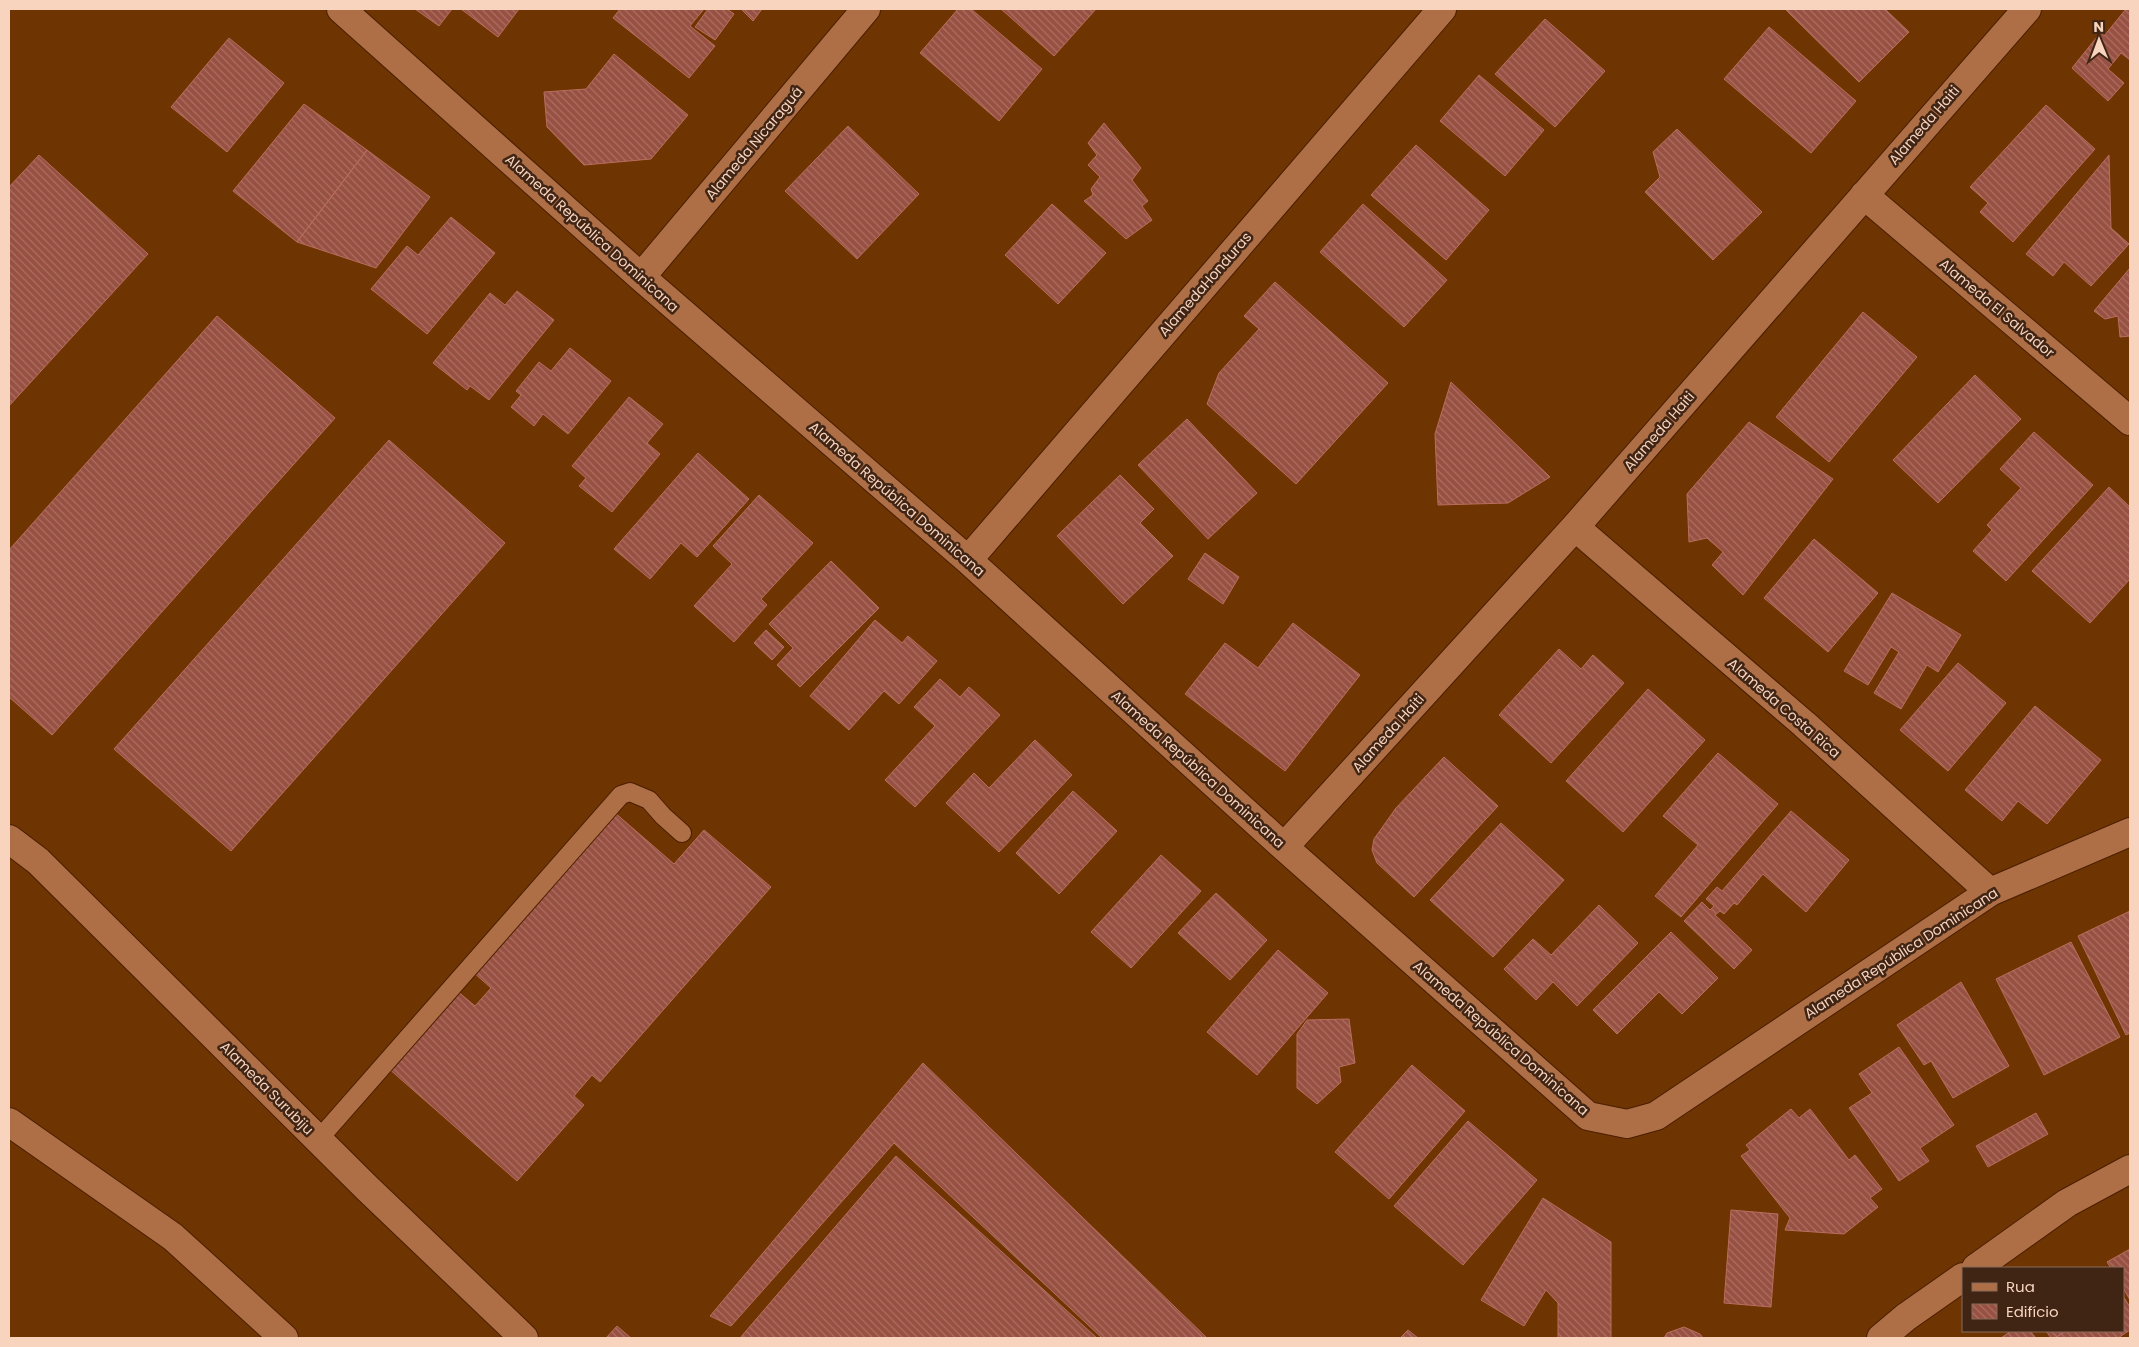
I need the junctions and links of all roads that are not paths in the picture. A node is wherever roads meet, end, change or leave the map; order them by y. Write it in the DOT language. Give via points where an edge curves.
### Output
graph roads {
  1 [pos="341,9"];
  2 [pos="866,9"];
  3 [pos="1442,9"];
  4 [pos="2027,9"];
  5 [pos="1864,195"];
  6 [pos="641,277"];
  7 [pos="2130,421"];
  8 [pos="1575,527"];
  9 [pos="968,560"];
  10 [pos="2130,832"];
  11 [pos="682,833"];
  12 [pos="9,839"];
  13 [pos="1284,847"];
  14 [pos="1990,892"];
  15 [pos="9,1122"];
  16 [pos="318,1140"];
  17 [pos="2130,1169"];
  18 [pos="1977,1267"];
  19 [pos="1962,1278"];
  20 [pos="284,1338"];
  21 [pos="524,1338"];
  22 [pos="1881,1338"];
  1 -- 6 [label="street, Alameda República Dominicana"];
  2 -- 6 [label="street, Alameda Nicaraguá"];
  3 -- 9 [label="street, AlamedaHonduras"];
  4 -- 5 [label="street, Alameda Haiti"];
  5 -- 7 [label="street, Alameda El Salvador"];
  5 -- 8 [label="street, Alameda Haiti"];
  6 -- 9 [label="street, Alameda República Dominicana"];
  8 -- 13 [label="street, Alameda Haiti"];
  8 -- 14 [label="street, Alameda Costa Rica" via="1804,724"];
  9 -- 13 [label="street, Alameda República Dominicana"];
  10 -- 14 [label="street, Alameda República Dominicana"];
  11 -- 16 [label="lane" via="648,800 630,792 621,795"];
  12 -- 16 [label="street, Alameda Surubiju" via="38,861"];
  13 -- 14 [label="street, Alameda República Dominicana" via="1588,1116 1627,1124 1656,1116"];
  15 -- 20 [label="street" via="173,1237"];
  16 -- 21 [label="street, Alameda Surubiju"];
  17 -- 18 [label="street" via="2067,1203"];
  19 -- 22 [label="street"];
}
